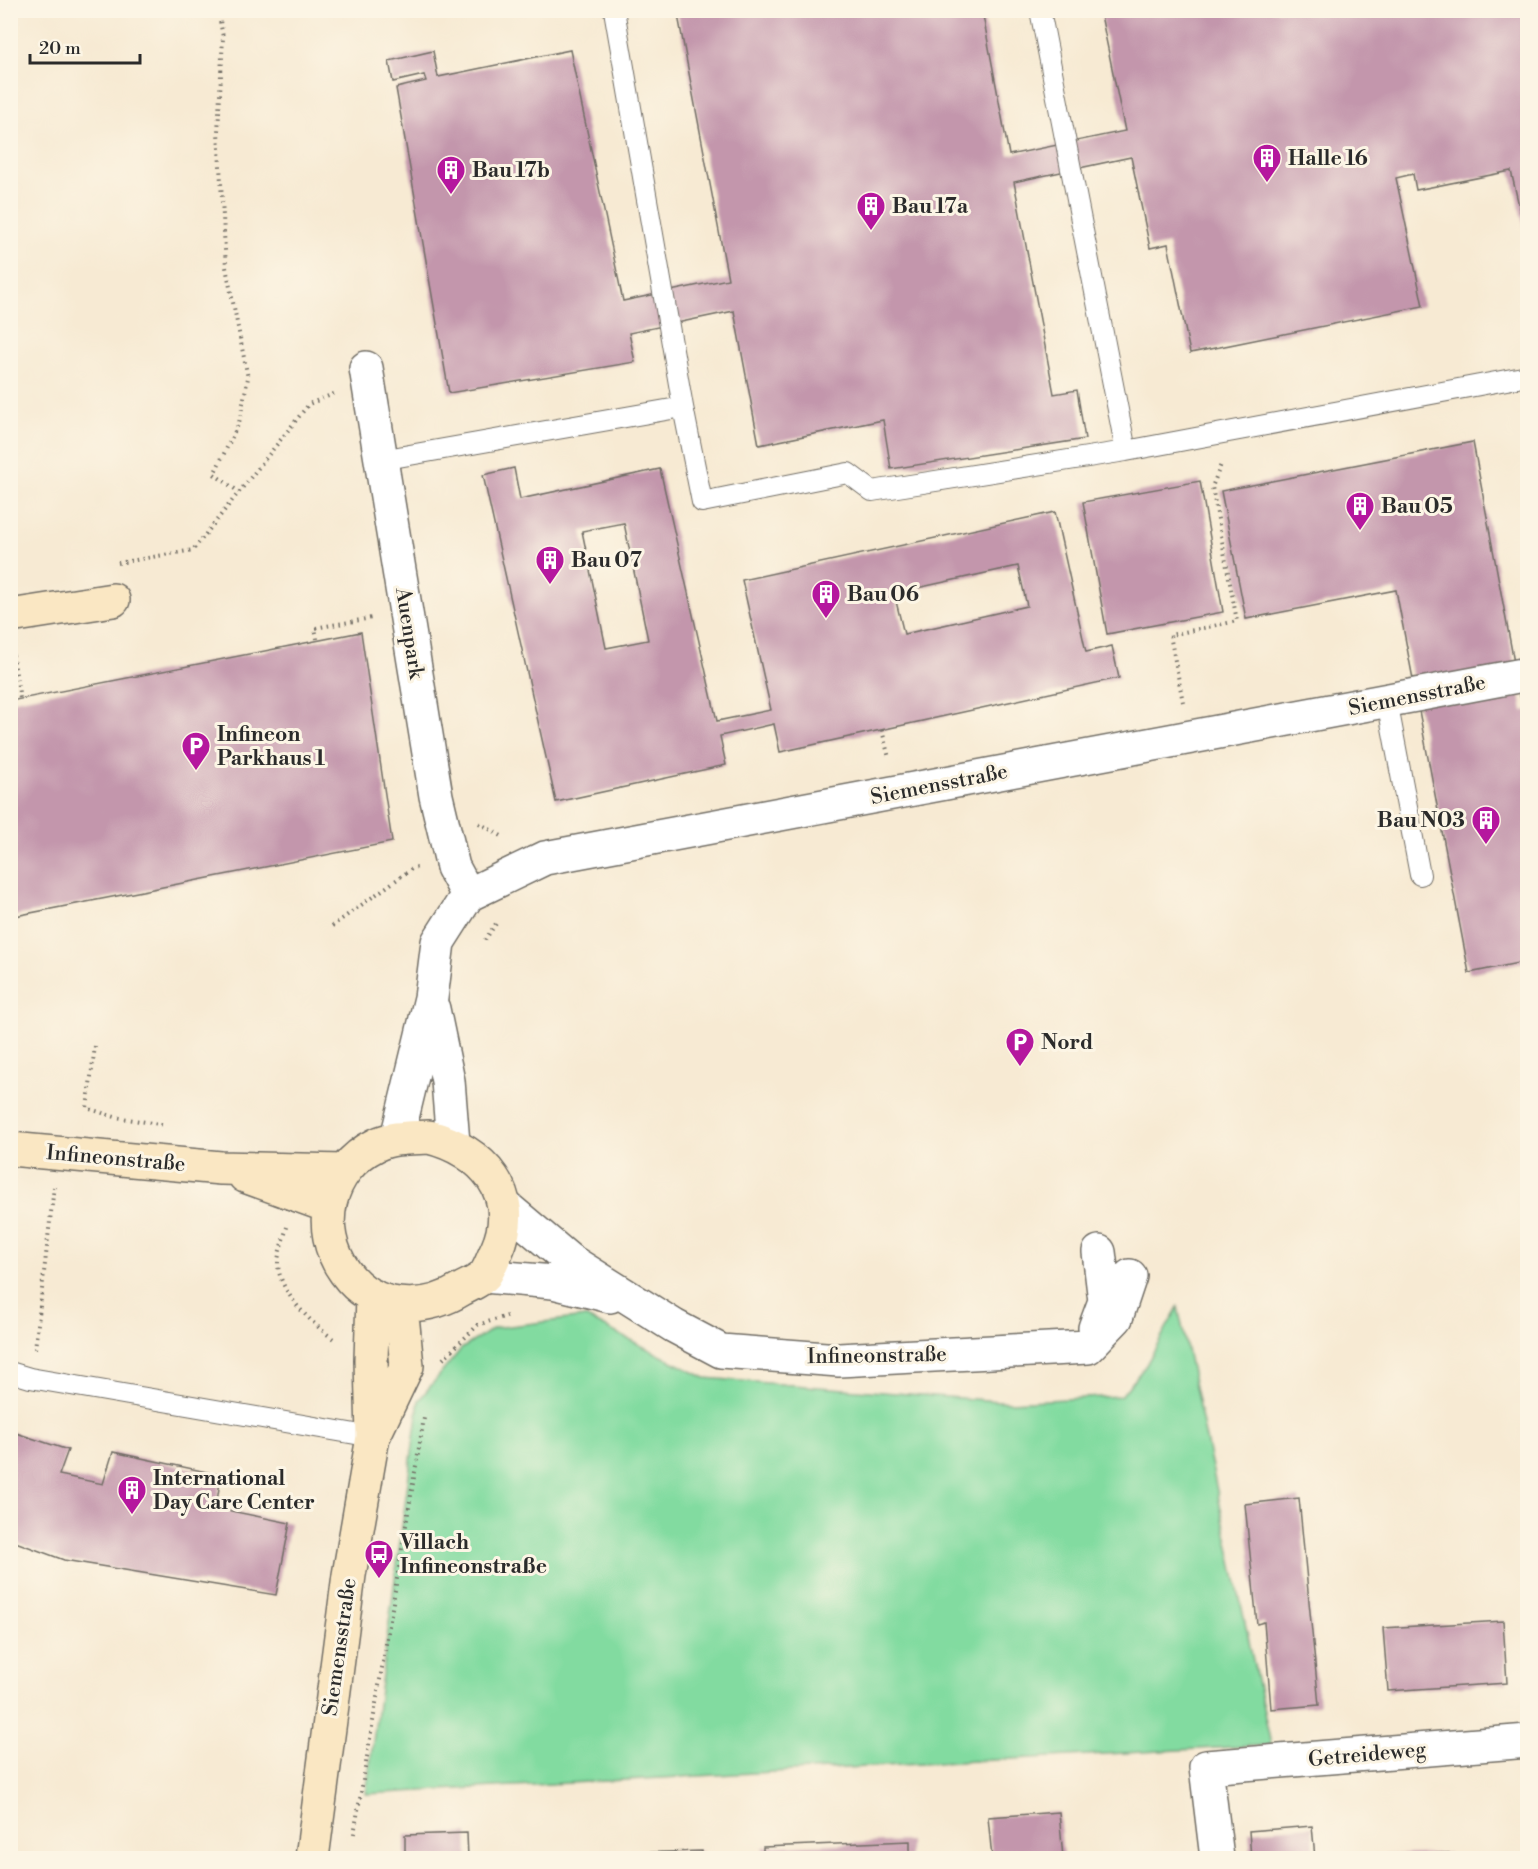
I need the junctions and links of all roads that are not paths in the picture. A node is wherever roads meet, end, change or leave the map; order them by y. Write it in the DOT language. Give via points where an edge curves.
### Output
graph roads {
  1 [pos="614,10"];
  2 [pos="1040,10"];
  3 [pos="367,376"];
  4 [pos="1527,376"];
  5 [pos="683,407"];
  6 [pos="1126,451"];
  7 [pos="381,460"];
  8 [pos="113,600"];
  9 [pos="10,616"];
  10 [pos="1527,674"];
  11 [pos="1386,701"];
  12 [pos="1420,874"];
  13 [pos="468,895"];
  14 [pos="431,998"];
  15 [pos="397,1138"];
  16 [pos="453,1143"];
  17 [pos="10,1149"];
  18 [pos="221,1168"];
  19 [pos="344,1171"];
  20 [pos="328,1206"];
  21 [pos="505,1206"];
  22 [pos="1099,1252"];
  23 [pos="484,1276"];
  24 [pos="1130,1276"];
  25 [pos="387,1301"];
  26 [pos="644,1305"];
  27 [pos="1088,1347"];
  28 [pos="10,1372"];
  29 [pos="373,1437"];
  30 [pos="1527,1741"];
  31 [pos="312,1858"];
  32 [pos="1217,1858"];
  1 -- 5 [label="lane"];
  2 -- 6 [label="lane"];
  3 -- 7 [label="street, Auenpark"];
  4 -- 6 [label="lane"];
  5 -- 6 [label="lane" via="702,502 848,473 872,491"];
  5 -- 7 [label="lane"];
  7 -- 13 [label="street, Auenpark" via="436,796 453,867"];
  8 -- 9 [label="street"];
  10 -- 11 [label="street, Siemensstraße"];
  11 -- 12 [label="lane"];
  11 -- 13 [label="street, Siemensstraße" via="545,858"];
  13 -- 14 [label="street" via="438,942"];
  14 -- 15 [label="street"];
  14 -- 16 [label="street" via="448,1081"];
  15 -- 16 [label="street" via="429,1137"];
  15 -- 19 [label="street" via="358,1156"];
  16 -- 21 [label="street" via="475,1159 496,1183"];
  17 -- 18 [label="street, Infineonstraße"];
  18 -- 19 [label="street, Infineonstraße"];
  18 -- 20 [label="street, Infineonstraße"];
  19 -- 20 [label="street"];
  20 -- 25 [label="street" via="328,1233 336,1258 351,1281"];
  21 -- 23 [label="street" via="502,1239"];
  21 -- 26 [label="street, Infineonstraße" via="569,1260"];
  22 -- 27 [label="street" via="1105,1301"];
  23 -- 25 [label="street" via="430,1304"];
  23 -- 26 [label="street, Infineonstraße" via="553,1282"];
  24 -- 27 [label="street" via="1116,1318"];
  25 -- 29 [label="street, Siemensstraße" via="407,1366"];
  26 -- 27 [label="street, Infineonstraße" via="722,1351 839,1360"];
  28 -- 29 [label="lane"];
  29 -- 31 [label="street, Siemensstraße" via="349,1575"];
  30 -- 32 [label="street, Getreideweg" via="1206,1767"];
}
